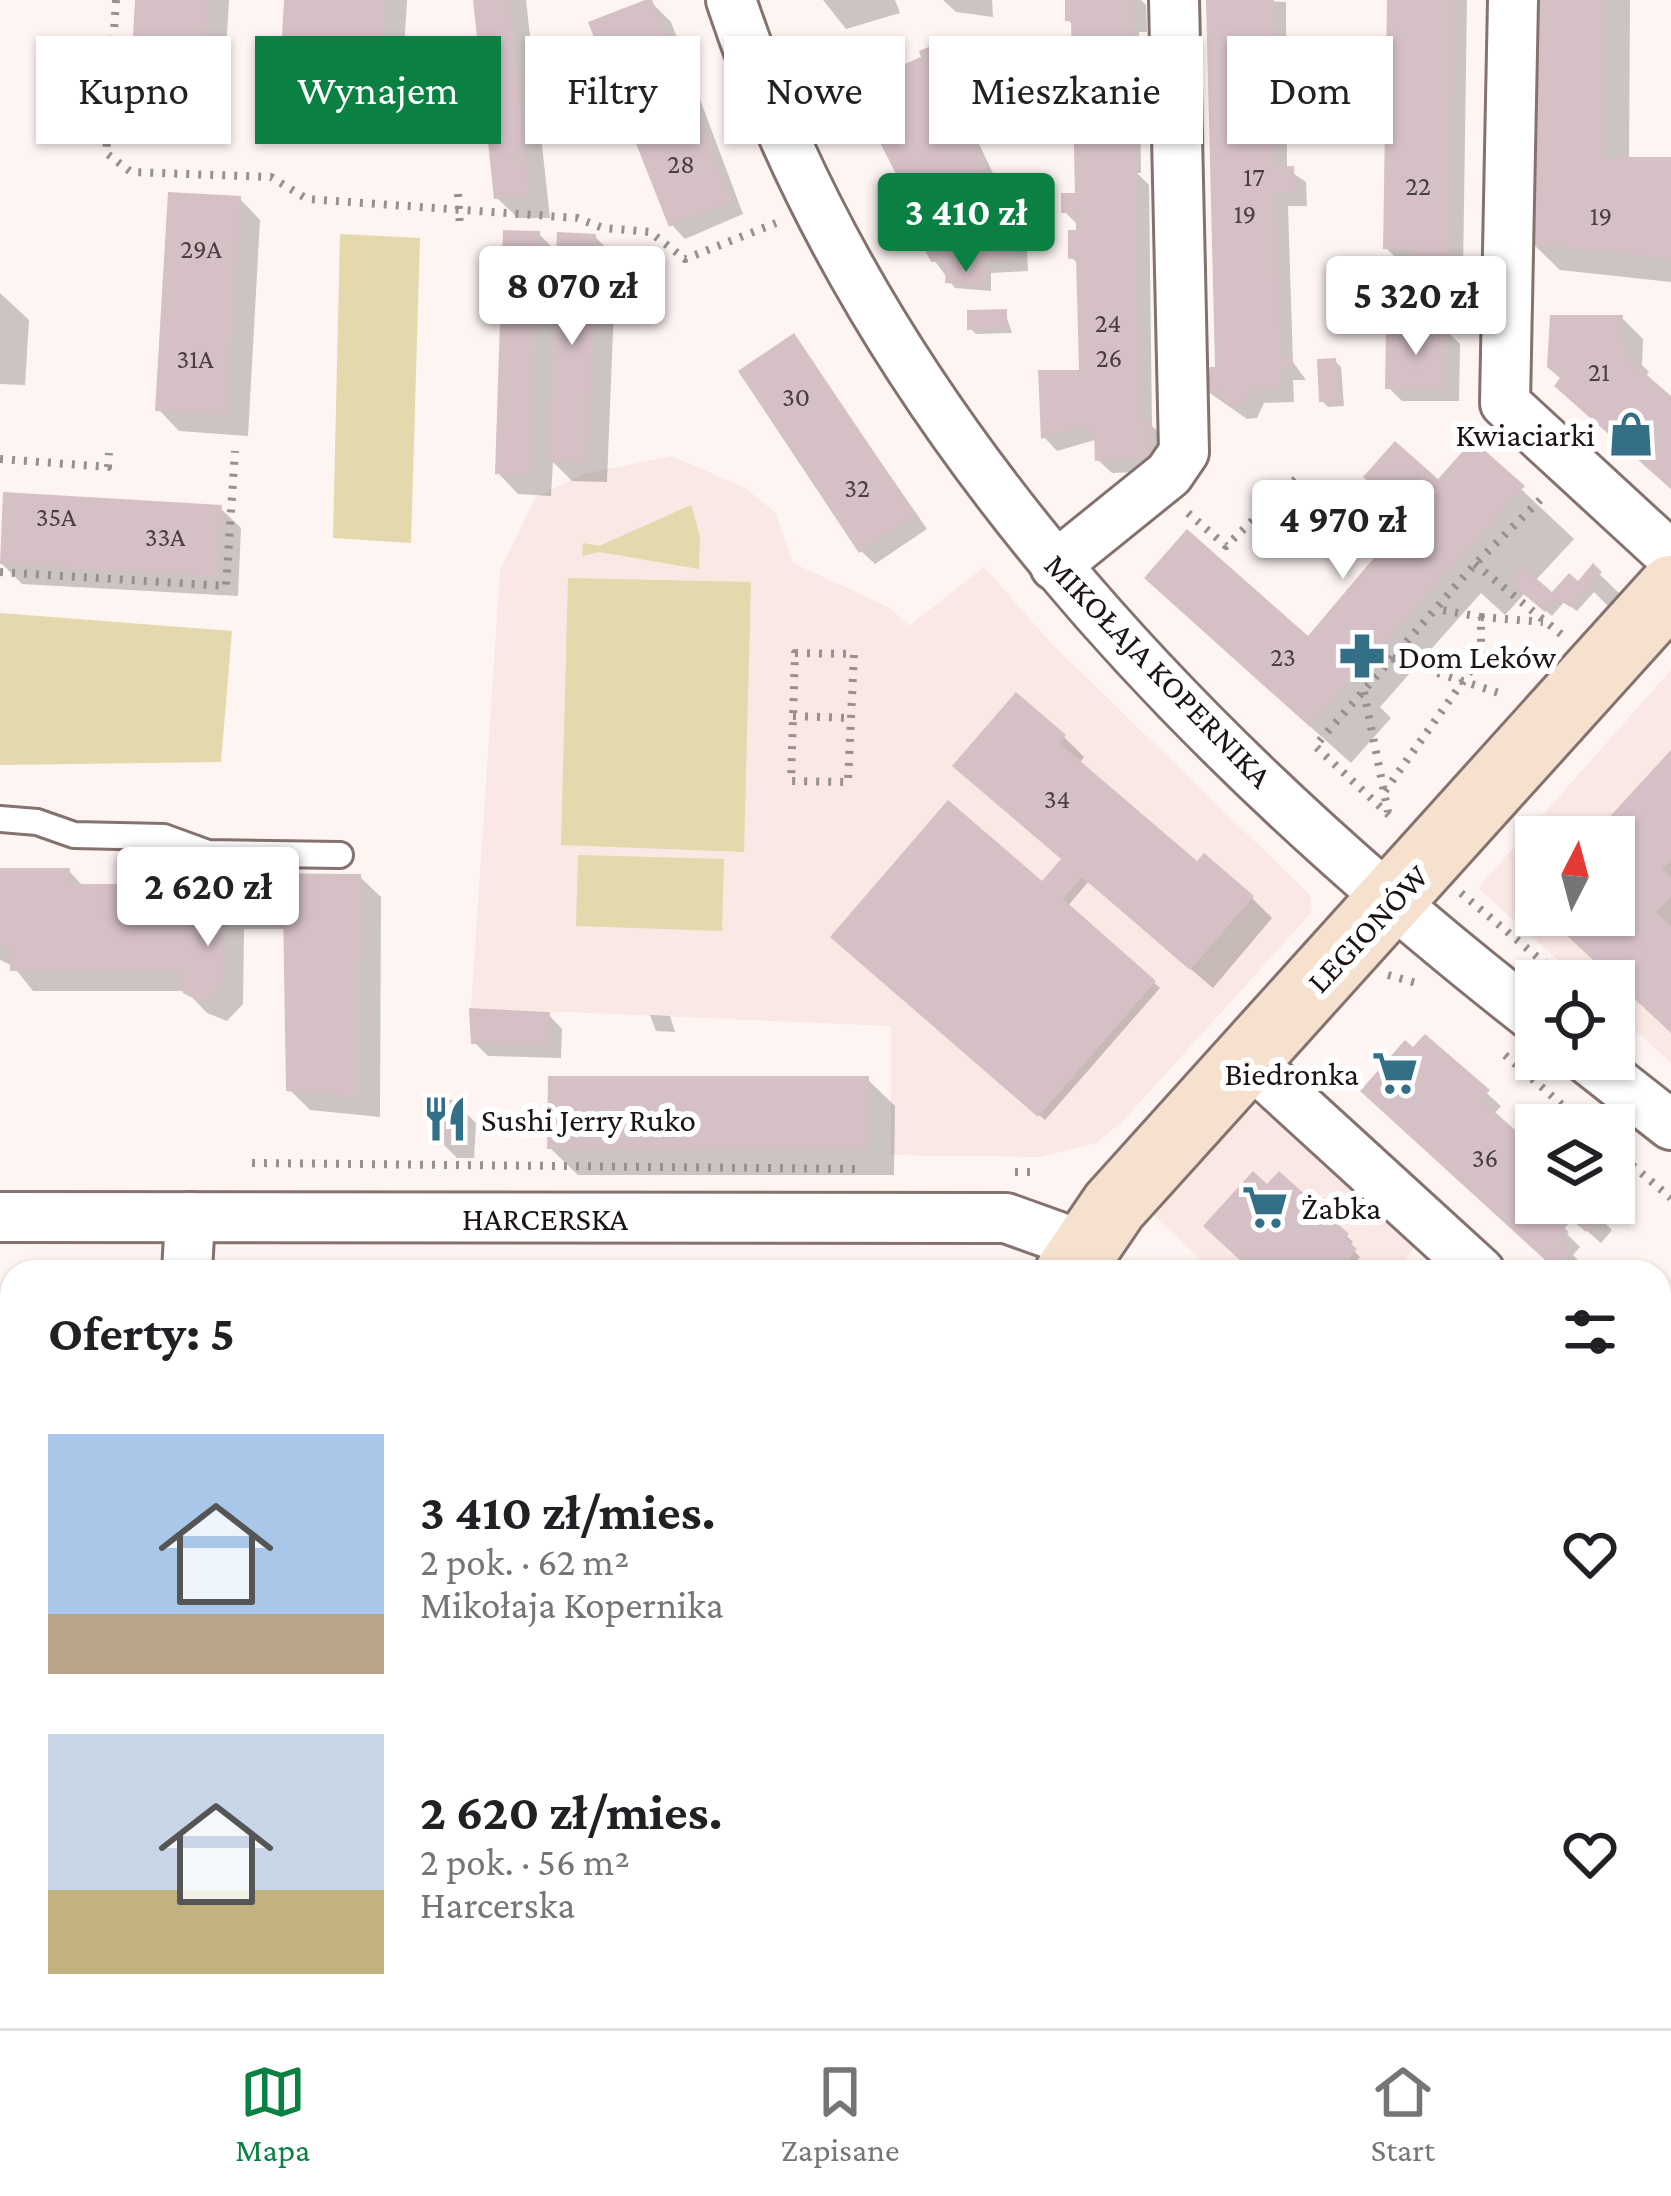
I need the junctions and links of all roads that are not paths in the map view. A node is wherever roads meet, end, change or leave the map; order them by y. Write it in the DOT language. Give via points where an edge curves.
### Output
graph roads {
  1 [pos="731,0"];
  2 [pos="1174,0"];
  3 [pos="1513,0"];
  4 [pos="1671,556"];
  5 [pos="1055,566"];
  6 [pos="1671,590"];
  7 [pos="0,820"];
  8 [pos="340,855"];
  9 [pos="1394,898"];
  10 [pos="1515,1001"];
  11 [pos="1246,1058"];
  12 [pos="1614,1080"];
  13 [pos="1671,1125"];
  14 [pos="0,1216"];
  15 [pos="190,1217"];
  16 [pos="1076,1259"];
  17 [pos="188,1260"];
  18 [pos="1467,1260"];
  1 -- 5 [label="street, MIKOŁAJA KOPERNIKA" via="782,131 904,361"];
  2 -- 5 [label="street" via="1184,452"];
  3 -- 4 [label="street" via="1505,403"];
  5 -- 9 [label="street, MIKOŁAJA KOPERNIKA" via="1159,679"];
  6 -- 9 [label="street, LEGIONÓW"];
  7 -- 8 [label="lane" via="74,835 164,837 208,853"];
  9 -- 10 [label="street, MIKOŁAJA KOPERNIKA"];
  9 -- 11 [label="street, LEGIONÓW"];
  11 -- 16 [label="street, LEGIONÓW"];
  11 -- 18 [label="street"];
  12 -- 13 [label="street"];
  14 -- 15 [label="street, HARCERSKA"];
  15 -- 16 [label="street, HARCERSKA" via="1006,1218"];
  15 -- 17 [label="street"];
}
